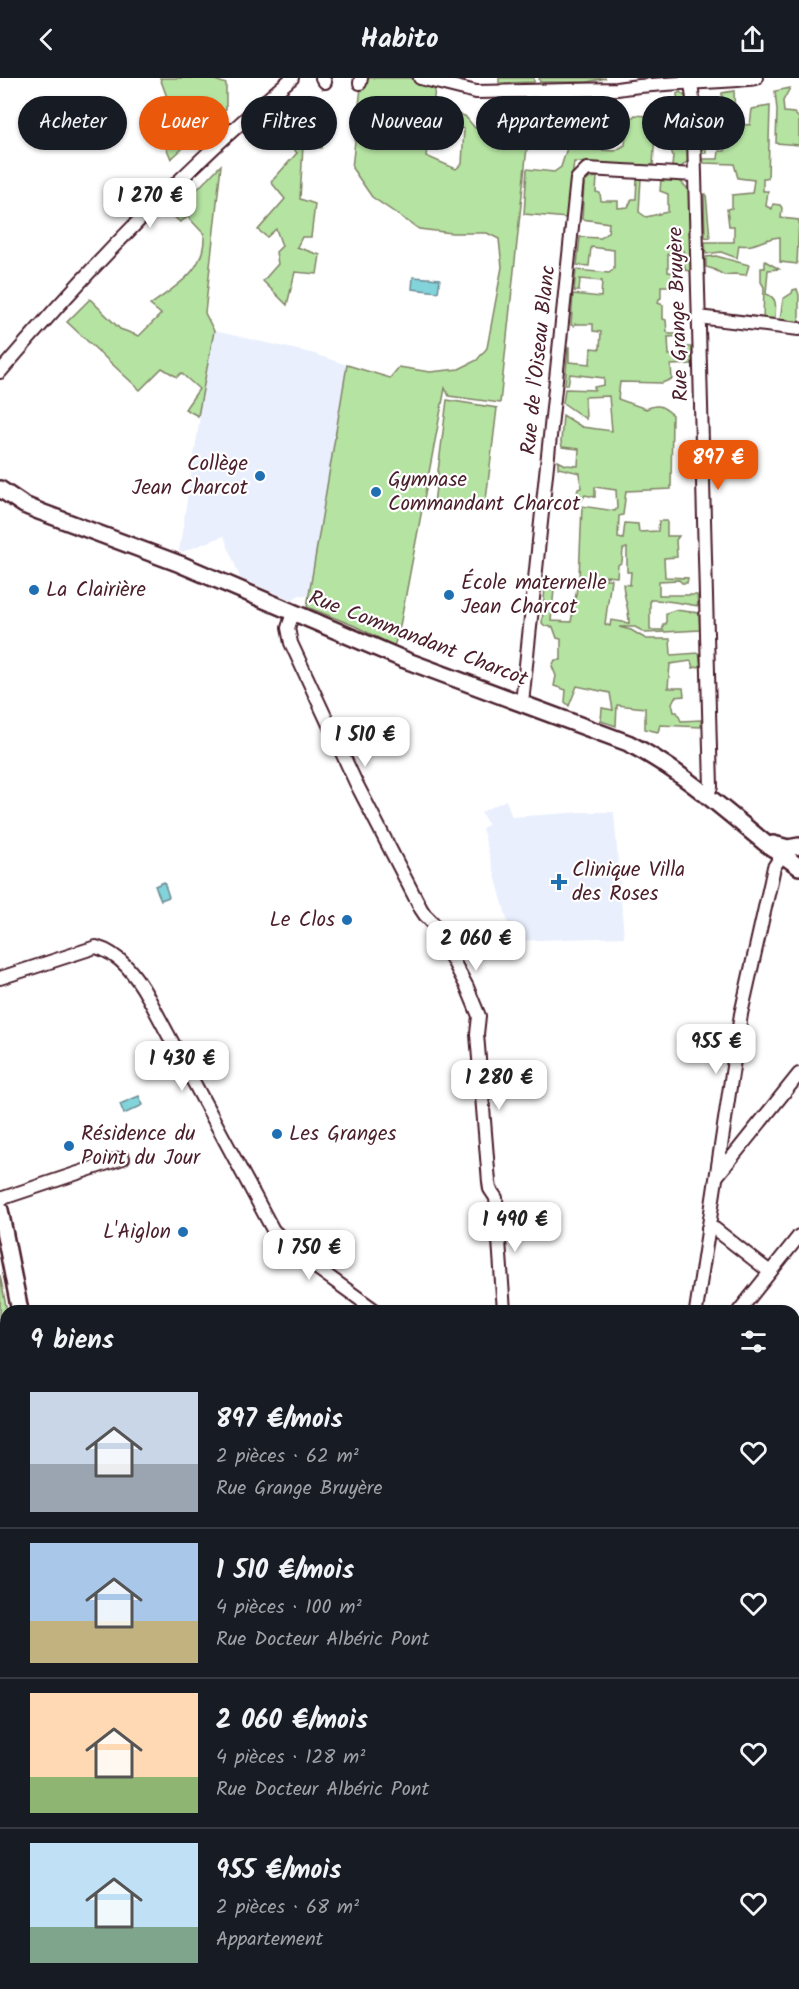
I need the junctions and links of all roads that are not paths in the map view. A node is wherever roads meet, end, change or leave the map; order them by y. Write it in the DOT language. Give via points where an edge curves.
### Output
graph roads {
  1 [pos="292,78"];
  2 [pos="420,78"];
  3 [pos="756,78"];
  4 [pos="691,83"];
  5 [pos="695,175"];
  6 [pos="698,316"];
  7 [pos="799,329"];
  8 [pos="0,372"];
  9 [pos="0,489"];
  10 [pos="293,613"];
  11 [pos="522,703"];
  12 [pos="707,795"];
  13 [pos="762,840"];
  14 [pos="799,846"];
  15 [pos="782,855"];
  16 [pos="798,863"];
  17 [pos="0,978"];
  18 [pos="799,1074"];
  19 [pos="123,1158"];
  20 [pos="716,1176"];
  21 [pos="0,1199"];
  22 [pos="0,1210"];
  23 [pos="708,1228"];
  24 [pos="799,1236"];
  25 [pos="770,1272"];
  26 [pos="19,1305"];
  27 [pos="368,1305"];
  28 [pos="504,1305"];
  29 [pos="697,1305"];
  30 [pos="744,1305"];
  1 -- 8 [label="street" via="155,202"];
  2 -- 4 [label="street" via="476,92"];
  3 -- 4 [label="street"];
  4 -- 5 [label="street, Rue Grange Bruyère"];
  5 -- 6 [label="street, Rue Grange Bruyère"];
  5 -- 11 [label="street, Rue de l'Oiseau Blanc" via="587,169 577,179"];
  6 -- 7 [label="street"];
  6 -- 12 [label="street, Rue Grange Bruyère" via="711,776"];
  9 -- 10 [label="main road, Rue Commandant Charcot" via="24,505 180,564"];
  10 -- 11 [label="main road, Rue Commandant Charcot"];
  10 -- 28 [label="street" via="288,628 291,643 340,750 421,909 434,923 479,1016 477,1034 489,1182 496,1198"];
  11 -- 12 [label="main road, Rue Commandant Charcot" via="628,743 655,757"];
  12 -- 13 [label="main road, Rue Commandant Charcot"];
  13 -- 14 [label="main road" via="788,848"];
  13 -- 15 [label="main road, Rue Commandant Charcot"];
  15 -- 16 [label="main road, Rue Commandant Charcot"];
  15 -- 20 [label="street" via="774,867 741,1014"];
  17 -- 27 [label="street" via="96,947 106,950 135,974 273,1230 299,1255"];
  18 -- 20 [label="street"];
  19 -- 21 [label="street"];
  20 -- 23 [label="street"];
  22 -- 26 [label="main road"];
  23 -- 25 [label="street" via="715,1229"];
  23 -- 29 [label="street"];
  24 -- 25 [label="street"];
  25 -- 30 [label="street"];
}
